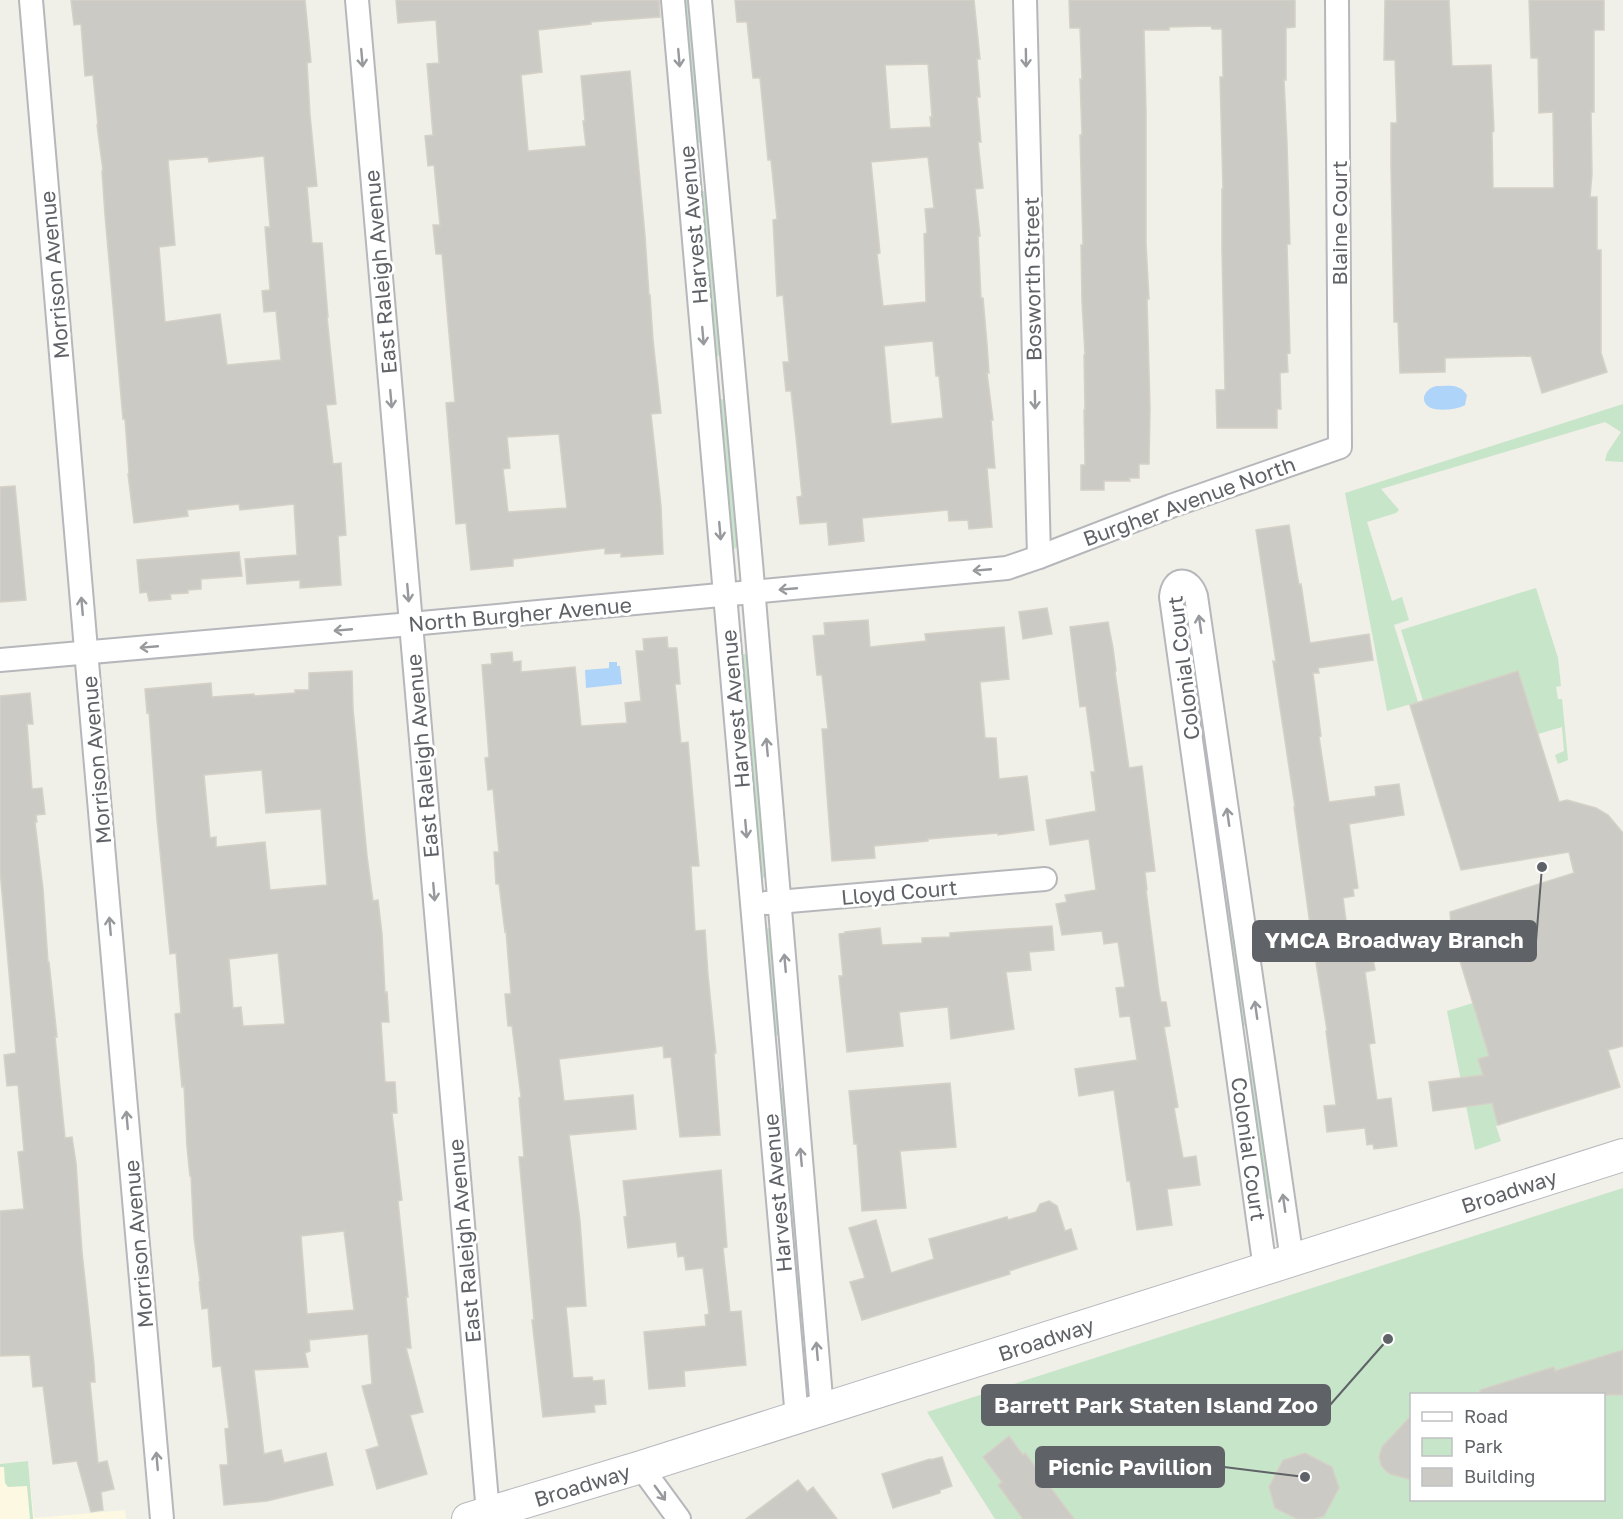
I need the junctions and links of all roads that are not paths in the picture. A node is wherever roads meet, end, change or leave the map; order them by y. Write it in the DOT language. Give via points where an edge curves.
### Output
graph roads {
  1 [pos="32,0"];
  2 [pos="357,0"];
  3 [pos="674,0"];
  4 [pos="700,0"];
  5 [pos="1025,0"];
  6 [pos="1337,0"];
  7 [pos="1340,447"];
  8 [pos="1039,558"];
  9 [pos="753,592"];
  10 [pos="725,595"];
  11 [pos="411,624"];
  12 [pos="86,652"];
  13 [pos="0,660"];
  14 [pos="1045,879"];
  15 [pos="780,902"];
  16 [pos="752,904"];
  17 [pos="1623,1155"];
  18 [pos="1279,1265"];
  19 [pos="809,1414"];
  20 [pos="641,1467"];
  21 [pos="478,1516"];
  22 [pos="162,1519"];
  23 [pos="679,1519"];
  12 -- 1 [label="street, Morrison Avenue, one-way"];
  2 -- 11 [label="street, East Raleigh Avenue, one-way"];
  3 -- 10 [label="street, Harvest Avenue, one-way"];
  4 -- 9 [label="street, Harvest Avenue"];
  5 -- 8 [label="street, Bosworth Street, one-way"];
  6 -- 7 [label="street, Blaine Court"];
  7 -- 8 [label="street, Burgher Avenue North" via="1171,506"];
  8 -- 9 [label="street, North Burgher Avenue, one-way" via="1007,568"];
  9 -- 10 [label="street, North Burgher Avenue"];
  15 -- 9 [label="street, Harvest Avenue, one-way"];
  10 -- 11 [label="street, North Burgher Avenue"];
  10 -- 16 [label="street, Harvest Avenue, one-way"];
  11 -- 12 [label="street, North Burgher Avenue, one-way"];
  11 -- 21 [label="street, East Raleigh Avenue, one-way" via="450,1092"];
  12 -- 13 [label="street, North Burgher Avenue"];
  22 -- 12 [label="street, Morrison Avenue, one-way"];
  14 -- 15 [label="street, Lloyd Court"];
  15 -- 16 [label="street, Lloyd Court"];
  19 -- 15 [label="street, Harvest Avenue, one-way"];
  16 -- 19 [label="street, Harvest Avenue"];
  17 -- 18 [label="street, Broadway"];
  18 -- 18 [label="street, Colonial Court, one-way" via="1196,596 1193,587 1180,582 1175,584 1171,597"];
  18 -- 19 [label="street, Broadway"];
  19 -- 20 [label="street, Broadway"];
  20 -- 21 [label="street, Broadway"];
  20 -- 23 [label="street, one-way"];
}
